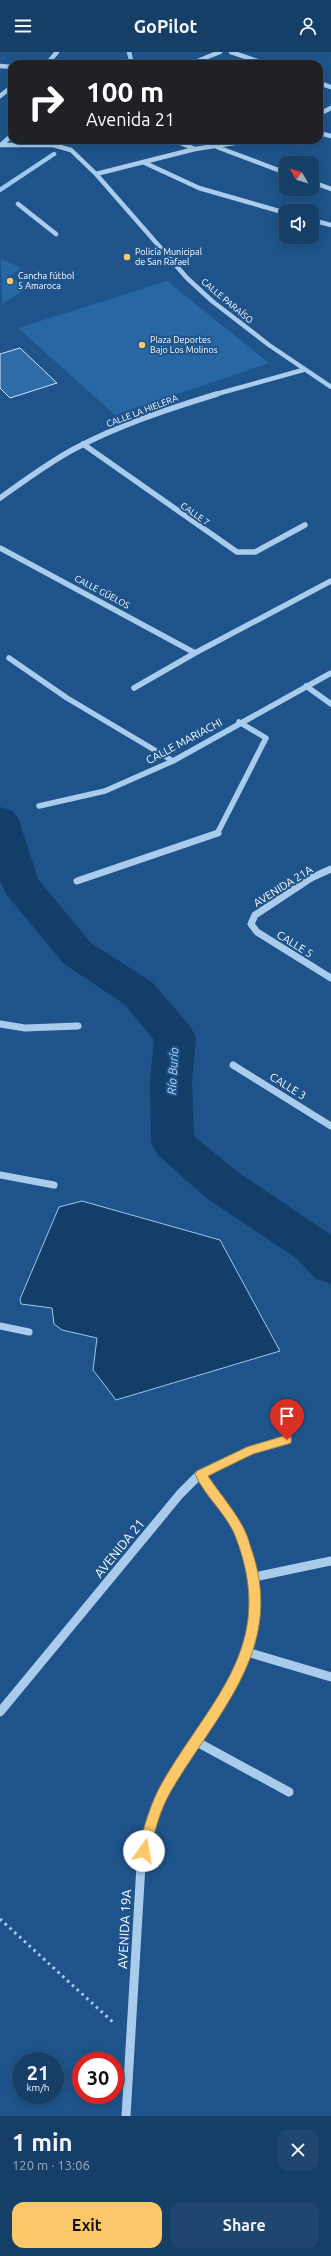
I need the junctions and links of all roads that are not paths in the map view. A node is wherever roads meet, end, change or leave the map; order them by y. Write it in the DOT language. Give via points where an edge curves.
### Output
graph roads {
  1 [pos="57,52"];
  2 [pos="220,52"];
  3 [pos="231,52"];
  4 [pos="50,60"];
  5 [pos="200,60"];
  6 [pos="254,60"];
  7 [pos="8,90"];
  8 [pos="0,96"];
  9 [pos="331,108"];
  10 [pos="324,112"];
  11 [pos="331,114"];
  12 [pos="8,138"];
  13 [pos="183,144"];
  14 [pos="228,144"];
  15 [pos="0,145"];
  16 [pos="215,146"];
  17 [pos="195,149"];
  18 [pos="145,163"];
  19 [pos="279,170"];
  20 [pos="96,174"];
  21 [pos="319,185"];
  22 [pos="331,189"];
  23 [pos="18,204"];
  24 [pos="279,211"];
  25 [pos="319,222"];
  26 [pos="331,225"];
  27 [pos="56,234"];
  28 [pos="303,370"];
  29 [pos="331,387"];
  30 [pos="83,444"];
  31 [pos="0,498"];
  32 [pos="305,525"];
  33 [pos="0,548"];
  34 [pos="331,580"];
  35 [pos="194,653"];
  36 [pos="10,658"];
  37 [pos="331,672"];
  38 [pos="306,686"];
  39 [pos="134,688"];
  40 [pos="331,704"];
  41 [pos="240,722"];
  42 [pos="173,761"];
  43 [pos="39,806"];
  44 [pos="331,869"];
  45 [pos="77,881"];
  46 [pos="251,924"];
  47 [pos="331,978"];
  48 [pos="0,1024"];
  49 [pos="78,1026"];
  50 [pos="233,1065"];
  51 [pos="331,1126"];
  52 [pos="0,1175"];
  53 [pos="54,1184"];
  54 [pos="0,1326"];
  55 [pos="29,1332"];
  56 [pos="287,1440"];
  57 [pos="200,1474"];
  58 [pos="331,1561"];
  59 [pos="254,1577"];
  60 [pos="247,1652"];
  61 [pos="331,1677"];
  62 [pos="0,1712"];
  63 [pos="197,1742"];
  64 [pos="289,1792"];
  65 [pos="126,2116"];
  1 -- 4 [label="street"];
  2 -- 5 [label="street"];
  3 -- 6 [label="street"];
  7 -- 8 [label="street"];
  9 -- 10 [label="street"];
  10 -- 11 [label="street"];
  12 -- 15 [label="street"];
  13 -- 17 [label="street"];
  14 -- 16 [label="street"];
  15 -- 20 [label="street, CALLE PARAÍSO" via="53,145 71,150"];
  16 -- 17 [label="street"];
  16 -- 19 [label="street"];
  17 -- 18 [label="street"];
  18 -- 20 [label="street"];
  18 -- 24 [label="street" via="219,196"];
  20 -- 28 [label="street, CALLE PARAÍSO" via="187,278 212,301"];
  21 -- 22 [label="street"];
  23 -- 27 [label="street"];
  25 -- 26 [label="street"];
  28 -- 29 [label="street, CALLE PARAÍSO"];
  28 -- 30 [label="street, CALLE LA HIELERA" via="173,407"];
  30 -- 31 [label="street, CALLE LA HIELERA"];
  30 -- 32 [label="street, CALLE 7" via="237,552 255,552"];
  33 -- 35 [label="street, CALLE GÜELOS"];
  34 -- 35 [label="street"];
  35 -- 39 [label="street"];
  36 -- 42 [label="street" via="67,698"];
  37 -- 38 [label="street, CALLE MARIACHI"];
  38 -- 40 [label="street"];
  38 -- 41 [label="street, CALLE MARIACHI"];
  41 -- 42 [label="street, CALLE MARIACHI"];
  41 -- 45 [label="street" via="266,738 217,835"];
  42 -- 43 [label="street, CALLE MARIACHI" via="105,791"];
  44 -- 46 [label="street, AVENIDA 21A" via="311,878 254,915"];
  46 -- 47 [label="street, CALLE 5" via="257,932"];
  48 -- 49 [label="street" via="25,1028"];
  50 -- 51 [label="street, CALLE 3"];
  52 -- 53 [label="street"];
  54 -- 55 [label="street"];
  56 -- 57 [label="street, AVENIDA 21" via="251,1450"];
  57 -- 59 [label="street, AVENIDA 19A" via="241,1534"];
  57 -- 62 [label="street, AVENIDA 21" via="180,1494"];
  58 -- 59 [label="street"];
  59 -- 60 [label="street, AVENIDA 19A" via="256,1615"];
  60 -- 61 [label="street"];
  60 -- 63 [label="street, AVENIDA 19A" via="233,1685"];
  63 -- 64 [label="street"];
  63 -- 65 [label="street, AVENIDA 19A" via="166,1788 146,1837 141,1865"];
}
